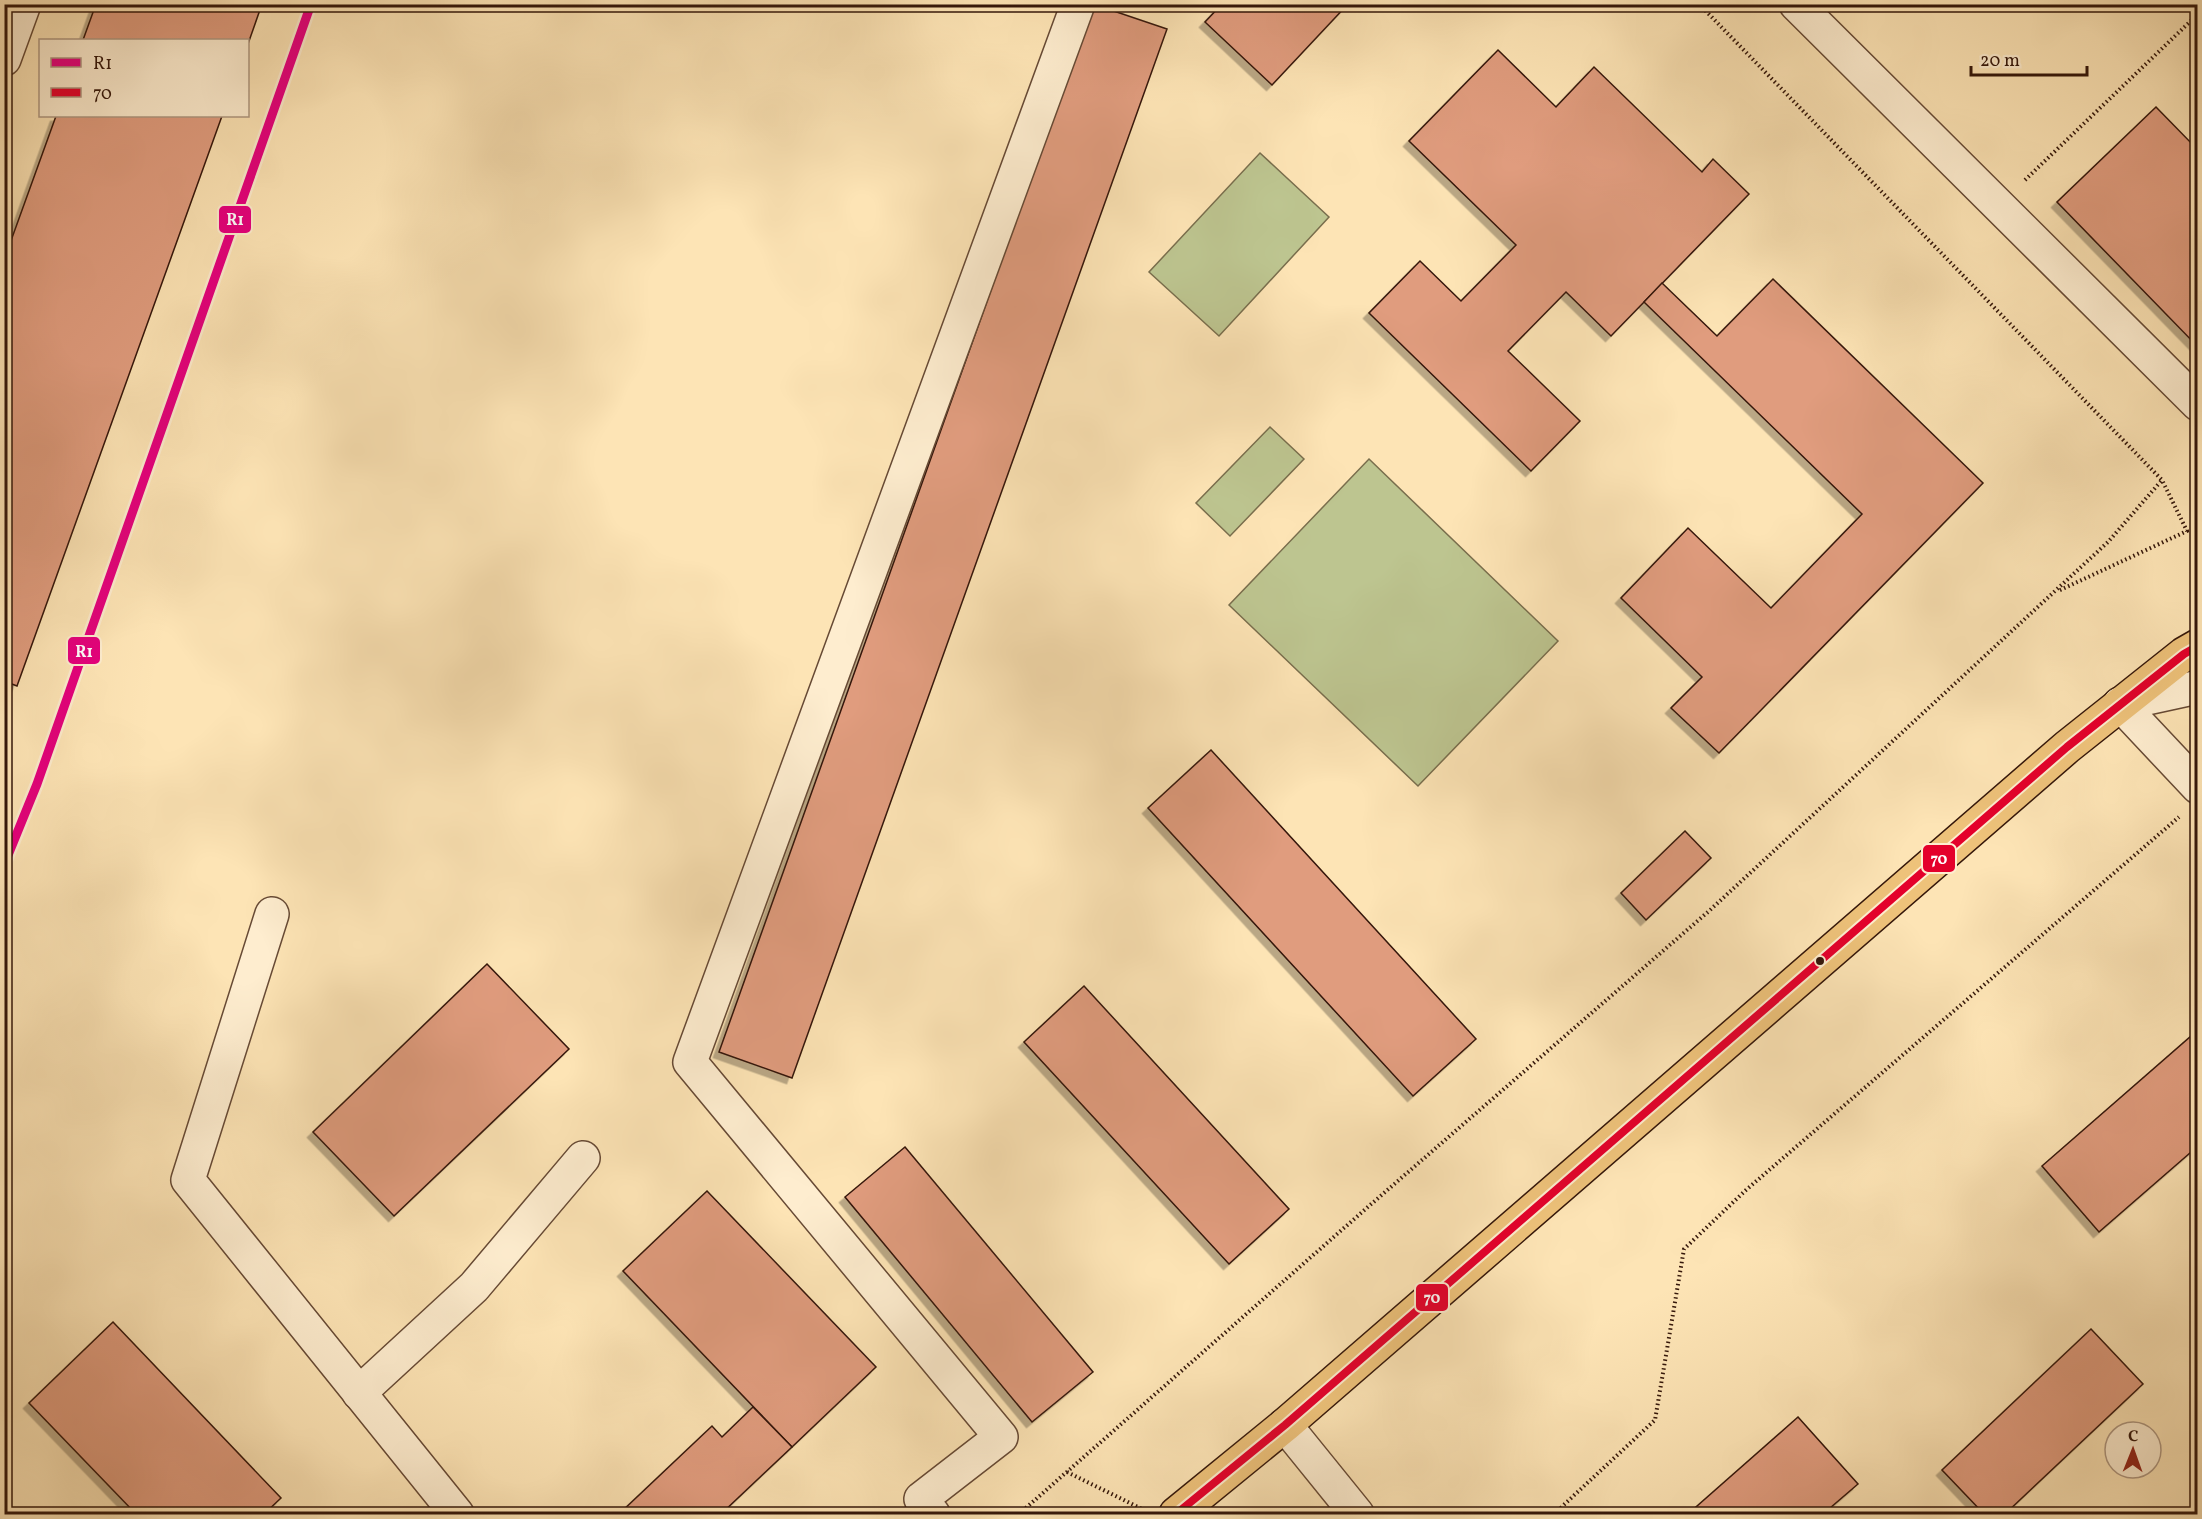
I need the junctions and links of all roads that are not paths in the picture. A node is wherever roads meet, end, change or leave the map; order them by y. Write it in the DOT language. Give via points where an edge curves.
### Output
graph roads {
  1 [pos="24,4"];
  2 [pos="1078,4"];
  3 [pos="1796,4"];
  4 [pos="4,59"];
  5 [pos="2198,404"];
  6 [pos="2198,646"];
  7 [pos="2198,687"];
  8 [pos="2120,704"];
  9 [pos="2198,787"];
  10 [pos="272,914"];
  11 [pos="583,1158"];
  12 [pos="359,1393"];
  13 [pos="1285,1425"];
  14 [pos="457,1515"];
  15 [pos="933,1515"];
  16 [pos="1176,1515"];
  17 [pos="1358,1515"];
  1 -- 4 [label="street"];
  2 -- 15 [label="street" via="690,1062 1001,1437 921,1499"];
  3 -- 5 [label="street"];
  6 -- 8 [label="main road"];
  7 -- 8 [label="street"];
  8 -- 9 [label="street"];
  8 -- 13 [label="main road"];
  10 -- 12 [label="street" via="188,1180"];
  11 -- 12 [label="street" via="474,1287"];
  12 -- 14 [label="street"];
  13 -- 16 [label="main road"];
  13 -- 17 [label="street"];
}
